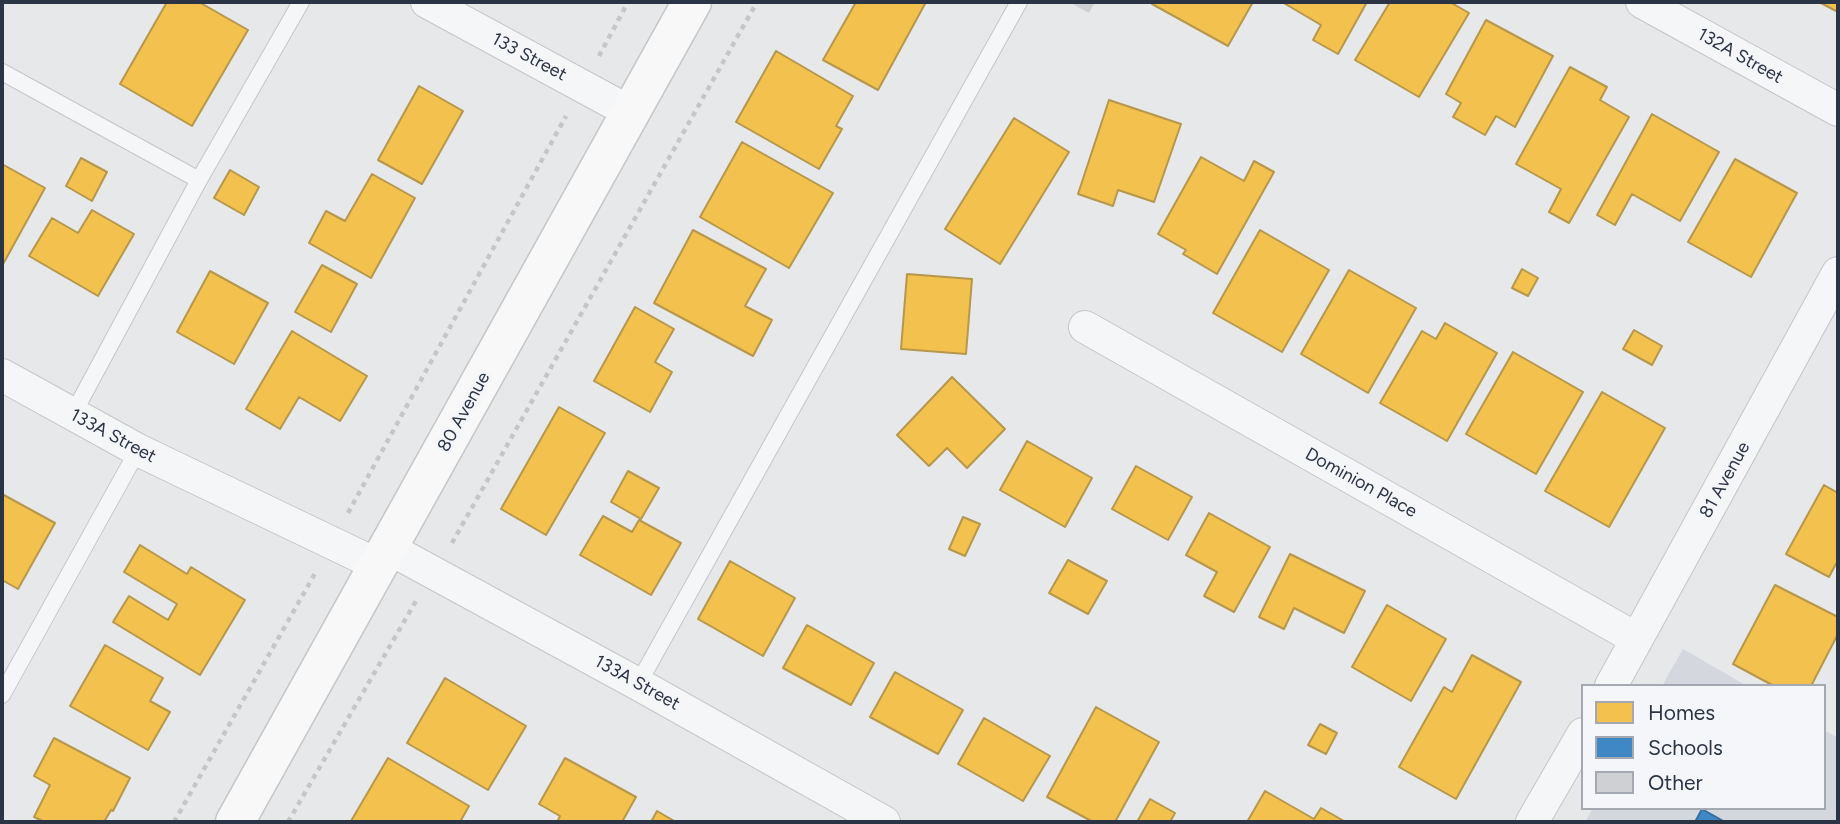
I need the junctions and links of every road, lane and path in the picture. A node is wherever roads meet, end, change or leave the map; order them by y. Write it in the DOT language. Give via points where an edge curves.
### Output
graph roads {
  1 [pos="301,2"];
  2 [pos="427,2"];
  3 [pos="628,2"];
  4 [pos="692,2"];
  5 [pos="758,2"];
  6 [pos="1019,2"];
  7 [pos="1642,2"];
  8 [pos="600,54"];
  9 [pos="2,72"];
  10 [pos="1838,110"];
  11 [pos="630,112"];
  12 [pos="565,119"];
  13 [pos="199,180"];
  14 [pos="1838,273"];
  15 [pos="1084,327"];
  16 [pos="2,375"];
  17 [pos="73,414"];
  18 [pos="138,450"];
  19 [pos="349,512"];
  20 [pos="457,535"];
  21 [pos="383,557"];
  22 [pos="318,568"];
  23 [pos="411,608"];
  24 [pos="1637,639"];
  25 [pos="638,684"];
  26 [pos="1612,684"];
  27 [pos="2,695"];
  28 [pos="1581,737"];
  29 [pos="174,822"];
  30 [pos="234,822"];
  31 [pos="288,822"];
  32 [pos="884,822"];
  33 [pos="1532,822"];
  1 -- 13 [label="lane"];
  2 -- 11 [label="street, 133 Street"];
  3 -- 8 [label="path"];
  4 -- 11 [label="main road, 80 Avenue"];
  5 -- 20 [label="path"];
  6 -- 25 [label="lane"];
  7 -- 10 [label="street, 132A Street"];
  9 -- 13 [label="lane"];
  11 -- 21 [label="main road, 80 Avenue"];
  12 -- 19 [label="path"];
  13 -- 17 [label="lane"];
  14 -- 24 [label="street, 81 Avenue"];
  15 -- 24 [label="street, Dominion Place"];
  16 -- 17 [label="street, 133A Street"];
  17 -- 18 [label="street, 133A Street"];
  18 -- 21 [label="street, 133A Street"];
  18 -- 27 [label="lane"];
  21 -- 25 [label="street, 133A Street"];
  21 -- 30 [label="main road, 80 Avenue"];
  22 -- 29 [label="path"];
  23 -- 31 [label="path"];
  24 -- 26 [label="street, 81 Avenue"];
  25 -- 32 [label="street, 133A Street"];
  28 -- 33 [label="street"];
}
